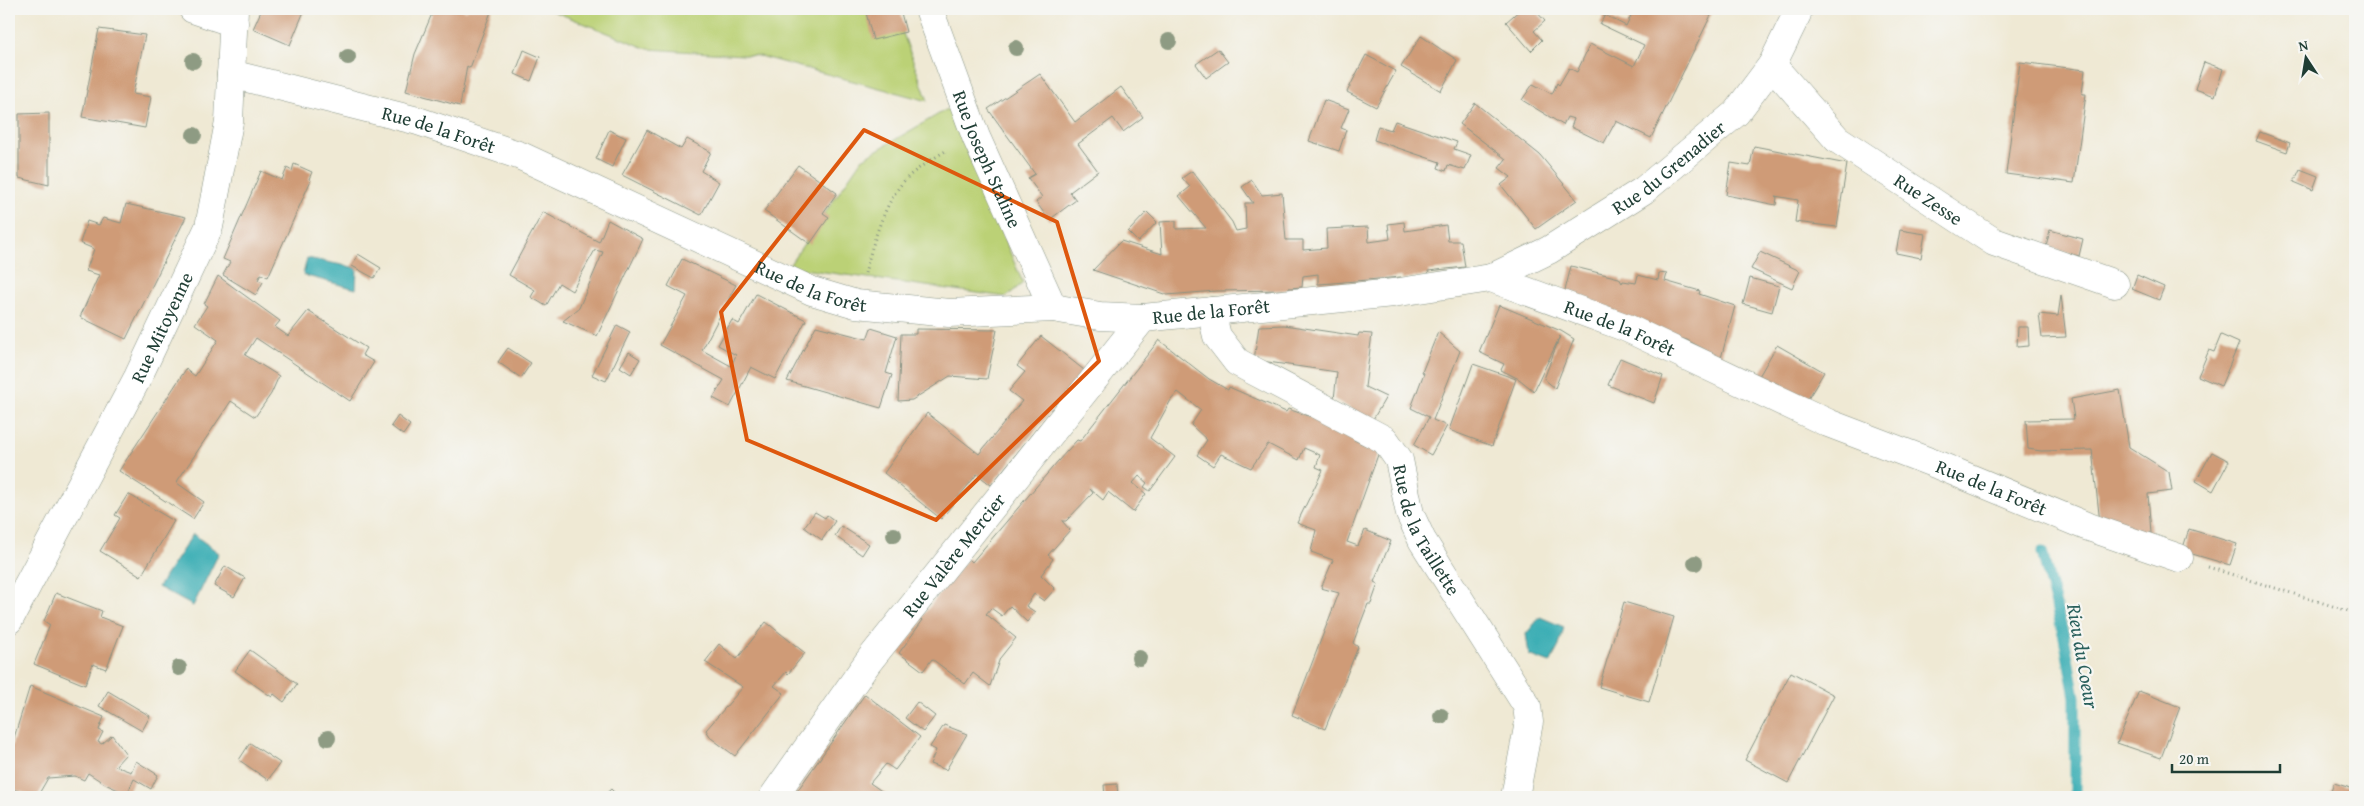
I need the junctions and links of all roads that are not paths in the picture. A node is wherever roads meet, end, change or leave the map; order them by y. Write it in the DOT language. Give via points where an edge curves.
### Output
graph roads {
  1 [pos="193,9"];
  2 [pos="929,9"];
  3 [pos="1798,9"];
  4 [pos="234,16"];
  5 [pos="1772,66"];
  6 [pos="231,74"];
  7 [pos="1491,278"];
  8 [pos="2115,284"];
  9 [pos="1053,308"];
  10 [pos="1211,311"];
  11 [pos="1143,318"];
  12 [pos="2179,558"];
  13 [pos="9,620"];
  14 [pos="773,797"];
  15 [pos="1515,797"];
  1 -- 4 [label="street"];
  2 -- 9 [label="street, Rue Joseph Staline" via="976,137"];
  3 -- 5 [label="street, Rue du Grenadier"];
  4 -- 6 [label="street, Rue Mitoyenne"];
  5 -- 7 [label="street, Rue du Grenadier" via="1736,113 1644,190 1549,250"];
  5 -- 8 [label="street, Rue Zesse" via="1837,139 1994,242"];
  6 -- 9 [label="street, Rue de la Forêt" via="418,121 521,156 812,292 856,304 949,313"];
  6 -- 13 [label="street, Rue Mitoyenne" via="229,122 210,227 138,377"];
  7 -- 10 [label="street, Rue de la Forêt" via="1393,293"];
  7 -- 12 [label="street, Rue de la Forêt" via="1627,328 1828,423 2086,526"];
  9 -- 11 [label="street, Rue de la Forêt" via="1100,316"];
  10 -- 11 [label="street, Rue de la Forêt"];
  10 -- 15 [label="street, Rue de la Taillette" via="1217,336 1237,362 1385,440 1399,460 1410,514 1422,540 1527,706 1529,722"];
  11 -- 14 [label="street, Rue Valère Mercier" via="868,662"];
}
